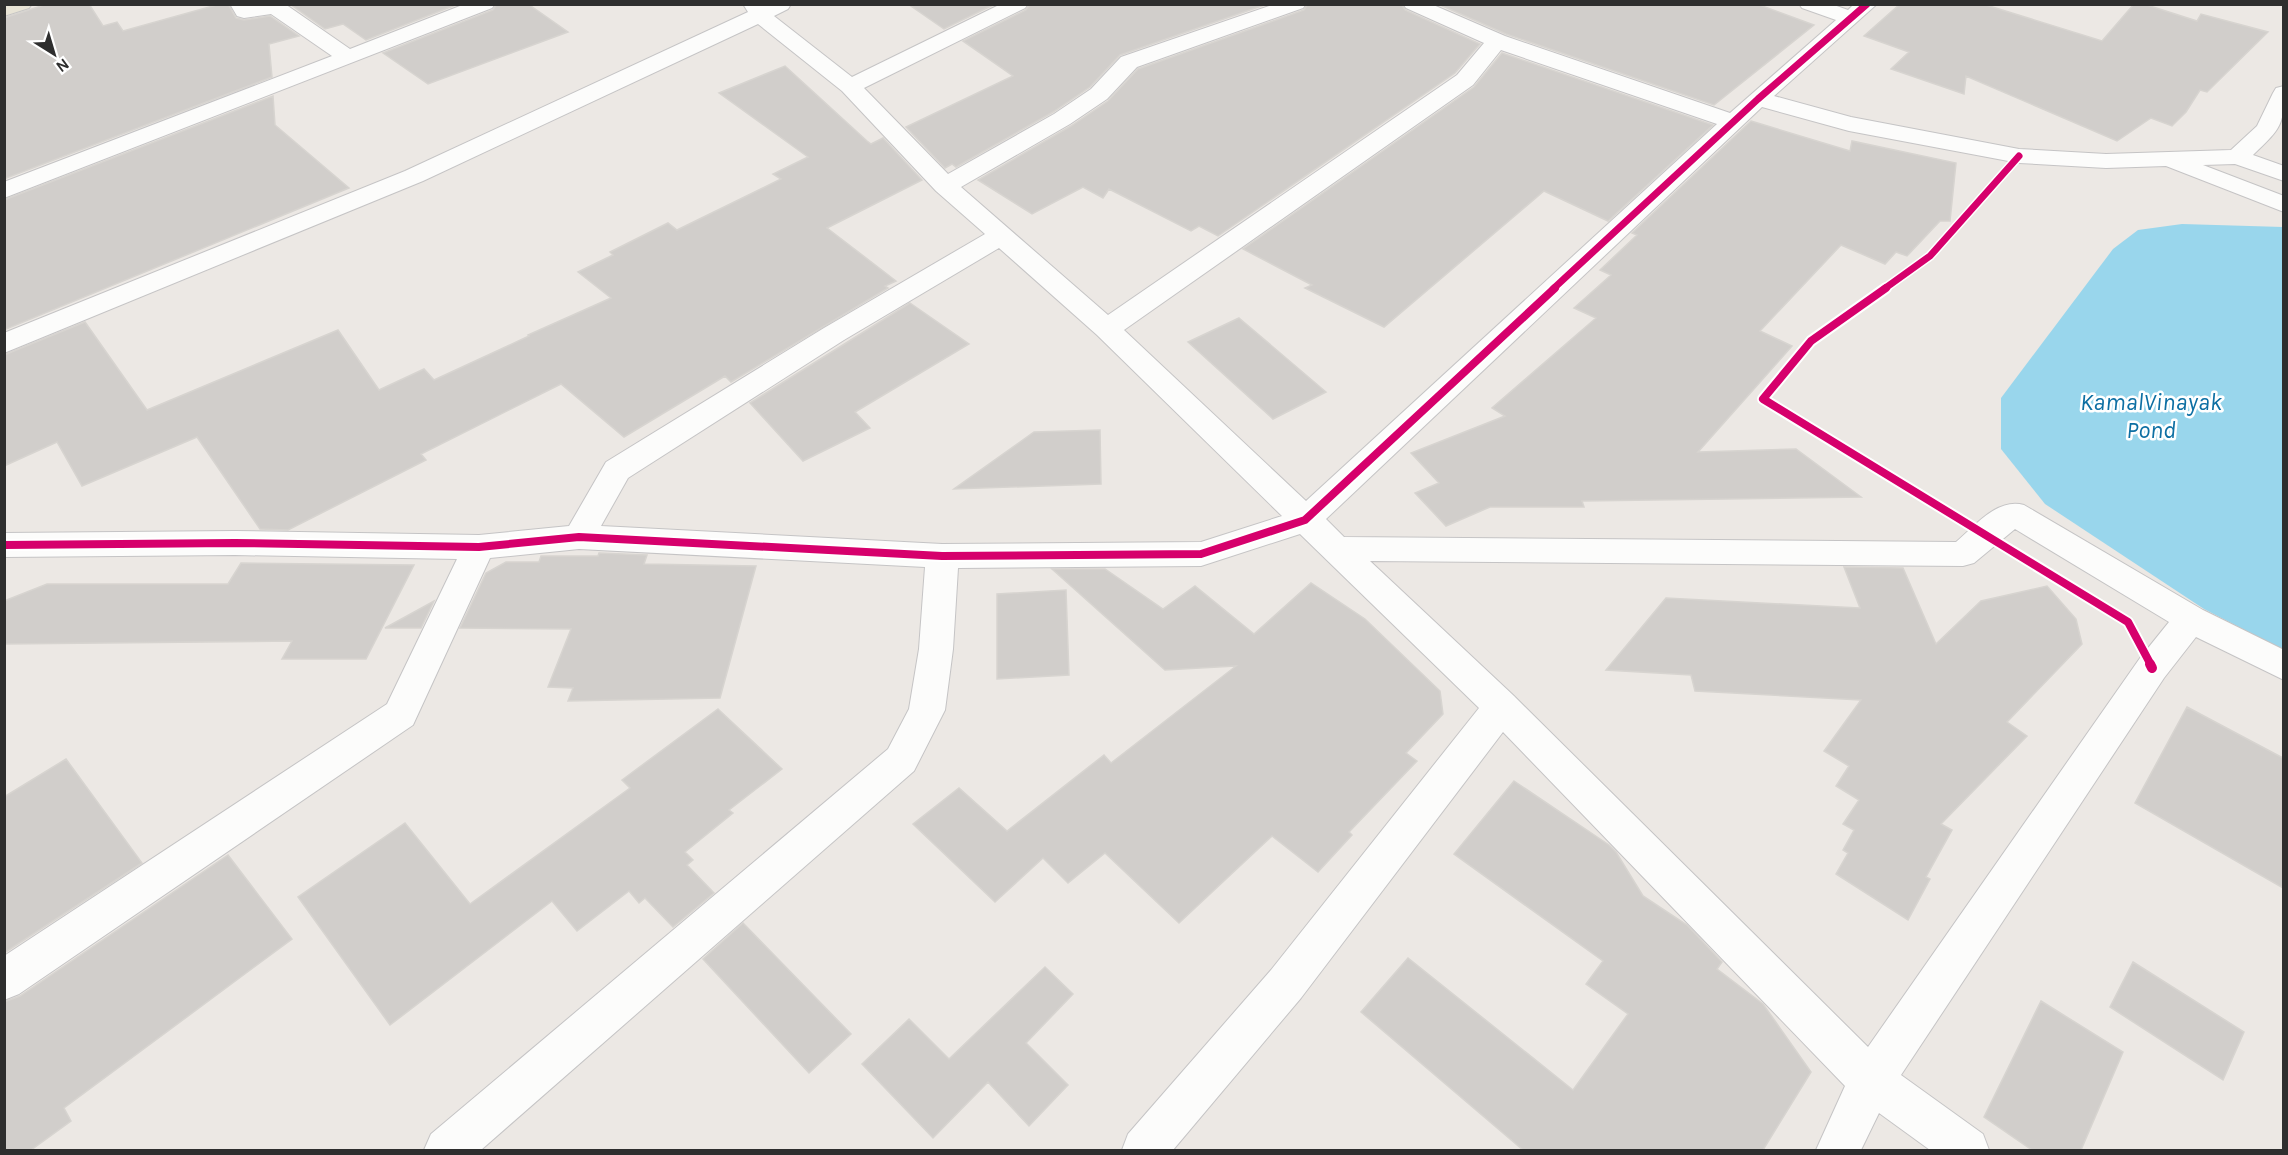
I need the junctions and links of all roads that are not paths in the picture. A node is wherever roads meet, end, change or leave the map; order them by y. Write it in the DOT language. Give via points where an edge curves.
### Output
graph roads {
  1 [pos="22,4"];
  2 [pos="240,4"];
  3 [pos="485,4"];
  4 [pos="1018,4"];
  5 [pos="1296,4"];
  6 [pos="1413,4"];
  7 [pos="1809,4"];
  8 [pos="765,8"];
  9 [pos="4,10"];
  10 [pos="1859,11"];
  11 [pos="1497,41"];
  12 [pos="349,58"];
  13 [pos="850,86"];
  14 [pos="2283,93"];
  15 [pos="1758,99"];
  16 [pos="1734,122"];
  17 [pos="2236,157"];
  18 [pos="2165,159"];
  19 [pos="2283,174"];
  20 [pos="945,186"];
  21 [pos="4,190"];
  22 [pos="2283,205"];
  23 [pos="1002,235"];
  24 [pos="1107,329"];
  25 [pos="4,344"];
  26 [pos="1305,520"];
  27 [pos="579,537"];
  28 [pos="479,547"];
  29 [pos="1336,549"];
  30 [pos="8,550"];
  31 [pos="942,556"];
  32 [pos="2191,619"];
  33 [pos="2283,666"];
  34 [pos="1501,707"];
  35 [pos="4,980"];
  36 [pos="1871,1081"];
  37 [pos="447,1150"];
  38 [pos="1144,1150"];
  39 [pos="1838,1150"];
  40 [pos="1967,1150"];
  1 -- 9 [label="main road"];
  2 -- 12 [label="street" via="244,12 275,7"];
  3 -- 12 [label="street"];
  4 -- 13 [label="street"];
  5 -- 20 [label="street" via="1129,62 1099,94 1062,119"];
  6 -- 11 [label="street"];
  7 -- 10 [label="street"];
  8 -- 13 [label="street"];
  8 -- 25 [label="street" via="414,176"];
  10 -- 15 [label="street"];
  11 -- 16 [label="street"];
  11 -- 24 [label="street" via="1465,80"];
  12 -- 21 [label="street"];
  13 -- 20 [label="street"];
  14 -- 17 [label="street" via="2267,129"];
  15 -- 16 [label="street"];
  15 -- 18 [label="street" via="1849,124 2019,156 2106,161"];
  16 -- 26 [label="street"];
  17 -- 18 [label="street"];
  17 -- 19 [label="street"];
  18 -- 22 [label="street"];
  20 -- 23 [label="street"];
  23 -- 24 [label="street"];
  23 -- 27 [label="street" via="834,334 617,470"];
  24 -- 26 [label="street"];
  26 -- 29 [label="street"];
  26 -- 31 [label="street" via="1201,554"];
  27 -- 28 [label="street"];
  27 -- 31 [label="street"];
  28 -- 30 [label="street" via="235,543"];
  28 -- 35 [label="street" via="400,714"];
  29 -- 32 [label="street" via="1963,554 2013,513"];
  29 -- 34 [label="street"];
  31 -- 37 [label="street" via="936,649 927,710 901,760"];
  32 -- 33 [label="street"];
  32 -- 36 [label="street" via="2152,669"];
  34 -- 36 [label="street"];
  34 -- 38 [label="street" via="1286,984"];
  36 -- 39 [label="street"];
  36 -- 40 [label="street"];
}
